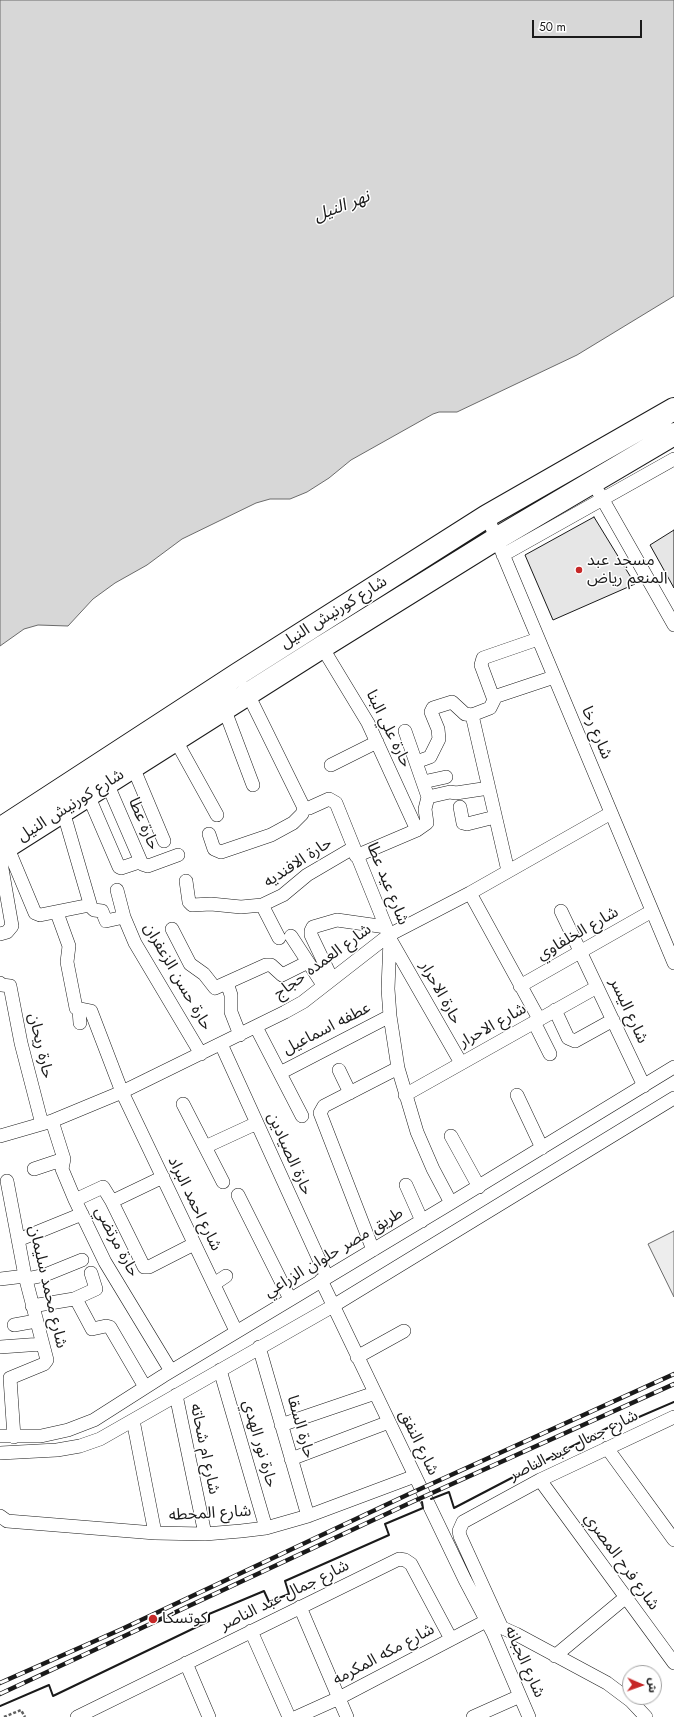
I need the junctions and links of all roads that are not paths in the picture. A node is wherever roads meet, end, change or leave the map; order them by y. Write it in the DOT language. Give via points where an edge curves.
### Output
graph roads {
  1 [pos="672,415"];
  2 [pos="674,434"];
  3 [pos="674,459"];
  4 [pos="598,491"];
  5 [pos="487,516"];
  6 [pos="500,547"];
  7 [pos="674,625"];
  8 [pos="538,639"];
  9 [pos="322,647"];
  10 [pos="238,674"];
  11 [pos="554,677"];
  12 [pos="248,693"];
  13 [pos="494,698"];
  14 [pos="224,708"];
  15 [pos="472,716"];
  16 [pos="405,731"];
  17 [pos="175,739"];
  18 [pos="377,742"];
  19 [pos="416,762"];
  20 [pos="331,765"];
  21 [pos="133,767"];
  22 [pos="446,777"];
  23 [pos="423,782"];
  24 [pos="108,783"];
  25 [pos="253,785"];
  26 [pos="489,788"];
  27 [pos="88,795"];
  28 [pos="428,797"];
  29 [pos="460,807"];
  30 [pos="304,808"];
  31 [pos="64,811"];
  32 [pos="611,813"];
  33 [pos="217,815"];
  34 [pos="495,817"];
  35 [pos="422,827"];
  36 [pos="209,834"];
  37 [pos="164,841"];
  38 [pos="2,846"];
  39 [pos="355,852"];
  40 [pos="178,855"];
  41 [pos="140,862"];
  42 [pos="508,871"];
  43 [pos="186,881"];
  44 [pos="117,890"];
  45 [pos="470,893"];
  46 [pos="90,904"];
  47 [pos="262,905"];
  48 [pos="561,910"];
  49 [pos="652,911"];
  50 [pos="57,913"];
  51 [pos="124,917"];
  52 [pos="172,929"];
  53 [pos="388,933"];
  54 [pos="0,934"];
  55 [pos="581,952"];
  56 [pos="308,962"];
  57 [pos="674,963"];
  58 [pos="327,982"];
  59 [pos="0,983"];
  60 [pos="227,983"];
  61 [pos="520,986"];
  62 [pos="597,987"];
  63 [pos="79,1010"];
  64 [pos="555,1010"];
  65 [pos="390,1016"];
  66 [pos="613,1020"];
  67 [pos="536,1021"];
  68 [pos="80,1023"];
  69 [pos="256,1027"];
  70 [pos="240,1035"];
  71 [pos="221,1044"];
  72 [pos="201,1054"];
  73 [pos="550,1054"];
  74 [pos="461,1063"];
  75 [pos="674,1067"];
  76 [pos="398,1068"];
  77 [pos="339,1070"];
  78 [pos="280,1073"];
  79 [pos="644,1086"];
  80 [pos="122,1092"];
  81 [pos="350,1093"];
  82 [pos="405,1095"];
  83 [pos="517,1095"];
  84 [pos="674,1098"];
  85 [pos="183,1104"];
  86 [pos="302,1116"];
  87 [pos="257,1122"];
  88 [pos="47,1123"];
  89 [pos="0,1136"];
  90 [pos="451,1136"];
  91 [pos="205,1147"];
  92 [pos="542,1148"];
  93 [pos="64,1159"];
  94 [pos="34,1169"];
  95 [pos="163,1177"];
  96 [pos="8,1181"];
  97 [pos="223,1182"];
  98 [pos="406,1185"];
  99 [pos="479,1187"];
  100 [pos="238,1194"];
  101 [pos="75,1200"];
  102 [pos="111,1200"];
  103 [pos="451,1204"];
  104 [pos="82,1214"];
  105 [pos="422,1221"];
  106 [pos="18,1240"];
  107 [pos="194,1244"];
  108 [pos="373,1250"];
  109 [pos="82,1260"];
  110 [pos="91,1273"];
  111 [pos="226,1276"];
  112 [pos="25,1278"];
  113 [pos="0,1279"];
  114 [pos="324,1279"];
  115 [pos="214,1284"];
  116 [pos="76,1299"];
  117 [pos="290,1299"];
  118 [pos="32,1306"];
  119 [pos="333,1306"];
  120 [pos="36,1322"];
  121 [pos="14,1325"];
  122 [pos="236,1331"];
  123 [pos="404,1331"];
  124 [pos="42,1344"];
  125 [pos="0,1347"];
  126 [pos="259,1347"];
  127 [pos="357,1357"];
  128 [pos="220,1370"];
  129 [pos="171,1371"];
  130 [pos="145,1387"];
  131 [pos="375,1392"];
  132 [pos="176,1395"];
  133 [pos="674,1417"];
  134 [pos="133,1420"];
  135 [pos="389,1422"];
  136 [pos="282,1425"];
  137 [pos="0,1436"];
  138 [pos="14,1437"];
  139 [pos="608,1448"];
  140 [pos="0,1453"];
  141 [pos="291,1459"];
  142 [pos="415,1476"];
  143 [pos="540,1480"];
  144 [pos="0,1516"];
  145 [pos="308,1516"];
  146 [pos="266,1528"];
  147 [pos="155,1533"];
  148 [pos="204,1534"];
  149 [pos="674,1540"];
  150 [pos="626,1597"];
  151 [pos="300,1607"];
  152 [pos="486,1621"];
  153 [pos="501,1626"];
  154 [pos="251,1631"];
  155 [pos="451,1639"];
  156 [pos="555,1656"];
  157 [pos="186,1663"];
  158 [pos="674,1663"];
  159 [pos="520,1696"];
  160 [pos="339,1698"];
  161 [pos="77,1717"];
  162 [pos="209,1717"];
  163 [pos="289,1717"];
  164 [pos="297,1717"];
  165 [pos="347,1717"];
  166 [pos="473,1717"];
  167 [pos="529,1717"];
  168 [pos="646,1717"];
  1 -- 5 [label="highway, شارع كورنيش النيل"];
  2 -- 4 [label="highway, شارع كورنيش النيل"];
  3 -- 4 [label="street"];
  4 -- 6 [label="highway, شارع كورنيش النيل"];
  4 -- 7 [label="street"];
  5 -- 6 [label="street, شارع رخا"];
  5 -- 10 [label="highway, شارع كورنيش النيل"];
  6 -- 8 [label="street, شارع رخا"];
  6 -- 9 [label="highway, شارع كورنيش النيل"];
  8 -- 11 [label="street, شارع رخا"];
  8 -- 13 [label="street" via="481,660"];
  9 -- 12 [label="highway, شارع كورنيش النيل"];
  9 -- 18 [label="street, حارة علي البنا" via="350,690"];
  10 -- 12 [label="street"];
  10 -- 38 [label="highway, شارع كورنيش النيل"];
  11 -- 13 [label="street"];
  11 -- 32 [label="street, شارع رخا"];
  12 -- 14 [label="highway, شارع كورنيش النيل"];
  12 -- 30 [label="street"];
  13 -- 15 [label="street" via="490,708"];
  14 -- 17 [label="highway, شارع كورنيش النيل"];
  14 -- 25 [label="street"];
  15 -- 19 [label="street" via="467,716 447,696 432,710 439,739 430,757"];
  15 -- 26 [label="street"];
  16 -- 19 [label="street"];
  17 -- 21 [label="highway, شارع كورنيش النيل"];
  17 -- 33 [label="street"];
  18 -- 20 [label="street"];
  18 -- 35 [label="street, حارة علي البنا"];
  19 -- 23 [label="street"];
  21 -- 24 [label="highway, شارع كورنيش النيل"];
  21 -- 37 [label="street"];
  22 -- 23 [label="street"];
  23 -- 28 [label="street"];
  24 -- 27 [label="highway, شارع كورنيش النيل"];
  24 -- 41 [label="street, حارة عطا"];
  26 -- 28 [label="street"];
  26 -- 34 [label="street"];
  27 -- 31 [label="highway, شارع كورنيش النيل"];
  27 -- 41 [label="street" via="119,867"];
  28 -- 35 [label="street"];
  29 -- 34 [label="street" via="464,822 467,824"];
  30 -- 36 [label="street" via="293,823 271,835 221,852 215,851"];
  30 -- 39 [label="street, شارع عيد عطا" via="329,799 334,800"];
  31 -- 38 [label="highway, شارع كورنيش النيل"];
  31 -- 46 [label="street"];
  32 -- 42 [label="street, شارع العمده حجاج"];
  32 -- 49 [label="street, شارع رخا"];
  34 -- 42 [label="street"];
  35 -- 39 [label="street, حارة الافنديه"];
  38 -- 50 [label="street" via="33,911 40,915"];
  38 -- 54 [label="street" via="12,926 7,932"];
  39 -- 47 [label="street, حارة الافنديه" via="310,881"];
  39 -- 53 [label="street, شارع عيد عطا"];
  40 -- 41 [label="street, حارة عطا" via="144,867"];
  42 -- 45 [label="street, شارع العمده حجاج"];
  43 -- 47 [label="street, حارة الافنديه" via="189,902 192,905"];
  44 -- 51 [label="street, حارة حسن الزعفران"];
  45 -- 53 [label="street, شارع العمده حجاج"];
  45 -- 61 [label="street"];
  46 -- 50 [label="street"];
  46 -- 51 [label="street, حارة حسن الزعفران" via="92,910 102,911 106,921"];
  47 -- 56 [label="street" via="285,937"];
  48 -- 55 [label="street, شارع اليسر"];
  49 -- 55 [label="street, شارع الخلفاوي"];
  49 -- 57 [label="street, شارع رخا"];
  50 -- 63 [label="street" via="68,946 67,962 76,1008"];
  51 -- 72 [label="street, حارة حسن الزعفران" via="135,943"];
  52 -- 60 [label="street" via="190,964 204,974 213,987 217,988"];
  53 -- 58 [label="street, شارع العمده حجاج"];
  53 -- 58 [label="street" via="337,920 313,927 311,935"];
  53 -- 65 [label="street, شارع عيد عطا"];
  53 -- 74 [label="street, حارة الاحرار"];
  55 -- 61 [label="street, شارع الخلفاوي"];
  55 -- 62 [label="street, شارع اليسر"];
  56 -- 58 [label="street"];
  56 -- 60 [label="street" via="282,975 271,965 266,965"];
  58 -- 69 [label="street, شارع العمده حجاج" via="303,1002"];
  59 -- 88 [label="street, حارة ريحان" via="11,988 21,1043"];
  60 -- 70 [label="street" via="231,995 231,1012"];
  61 -- 67 [label="street"];
  62 -- 64 [label="street, شارع الاحرار"];
  62 -- 66 [label="street, شارع اليسر"];
  63 -- 68 [label="street"];
  63 -- 80 [label="street, شارع احمد البراد" via="91,1011"];
  64 -- 66 [label="street" via="568,1038 575,1041"];
  64 -- 67 [label="street, شارع الاحرار"];
  65 -- 76 [label="street, شارع عيد عطا"];
  65 -- 78 [label="street, عطفه اسماعيل"];
  66 -- 79 [label="street, شارع اليسر"];
  67 -- 73 [label="street"];
  67 -- 74 [label="street, شارع الاحرار"];
  69 -- 70 [label="street, شارع العمده حجاج"];
  69 -- 78 [label="street"];
  70 -- 71 [label="street, شارع العمده حجاج"];
  71 -- 72 [label="street, شارع العمده حجاج"];
  71 -- 87 [label="street, حارة الصيادين"];
  72 -- 80 [label="street, شارع العمده حجاج"];
  74 -- 82 [label="street, شارع الاحرار"];
  75 -- 79 [label="street, طريق مصر حلوان الزراعي"];
  76 -- 81 [label="street"];
  76 -- 82 [label="street, شارع عيد عطا"];
  77 -- 81 [label="street"];
  78 -- 86 [label="street"];
  79 -- 92 [label="street, طريق مصر حلوان الزراعي"];
  80 -- 88 [label="street, شارع العمده حجاج"];
  80 -- 95 [label="street, شارع احمد البراد"];
  81 -- 108 [label="street" via="324,1106 320,1116"];
  82 -- 103 [label="street, شارع عيد عطا" via="420,1140"];
  83 -- 92 [label="street"];
  84 -- 119 [label="street"];
  85 -- 91 [label="street"];
  87 -- 91 [label="street"];
  87 -- 114 [label="street, حارة الصيادين"];
  88 -- 89 [label="street, شارع العمده حجاج"];
  88 -- 93 [label="street, حارة مرتضي"];
  90 -- 99 [label="street"];
  91 -- 97 [label="street"];
  92 -- 99 [label="street, طريق مصر حلوان الزراعي"];
  93 -- 94 [label="street"];
  93 -- 101 [label="street, حارة مرتضي" via="62,1169"];
  95 -- 102 [label="street" via="117,1200"];
  95 -- 107 [label="street, شارع احمد البراد"];
  96 -- 106 [label="street, شارع محمد سليمان"];
  98 -- 105 [label="street"];
  99 -- 103 [label="street, طريق مصر حلوان الزراعي"];
  100 -- 117 [label="street"];
  101 -- 102 [label="street" via="103,1187"];
  101 -- 104 [label="street, حارة مرتضي"];
  102 -- 107 [label="street" via="144,1267 149,1267"];
  103 -- 105 [label="street, طريق مصر حلوان الزراعي"];
  104 -- 106 [label="street"];
  104 -- 129 [label="street, حارة مرتضي" via="105,1262"];
  105 -- 108 [label="street, طريق مصر حلوان الزراعي"];
  106 -- 112 [label="street, شارع محمد سليمان"];
  107 -- 115 [label="street, شارع احمد البراد"];
  108 -- 114 [label="street, طريق مصر حلوان الزراعي"];
  109 -- 112 [label="street" via="52,1273"];
  110 -- 116 [label="street" via="97,1288"];
  111 -- 115 [label="street"];
  112 -- 113 [label="street"];
  112 -- 118 [label="street, شارع محمد سليمان"];
  114 -- 117 [label="street, طريق مصر حلوان الزراعي"];
  114 -- 119 [label="street, شارع النفق"];
  115 -- 122 [label="street, شارع احمد البراد"];
  116 -- 118 [label="street"];
  116 -- 130 [label="street" via="92,1329 106,1326 110,1328"];
  117 -- 122 [label="street, طريق مصر حلوان الزراعي"];
  118 -- 120 [label="street, شارع محمد سليمان"];
  119 -- 126 [label="street"];
  119 -- 127 [label="street, شارع النفق"];
  120 -- 121 [label="street"];
  120 -- 124 [label="street, شارع محمد سليمان"];
  122 -- 129 [label="street, طريق مصر حلوان الزراعي"];
  123 -- 127 [label="street"];
  124 -- 125 [label="street"];
  124 -- 138 [label="street, شارع محمد سليمان" via="45,1363 10,1378"];
  126 -- 128 [label="street"];
  126 -- 136 [label="street, حارة السقا"];
  127 -- 131 [label="street, شارع النفق"];
  128 -- 132 [label="street"];
  128 -- 146 [label="street, حارة نور الهدي"];
  129 -- 130 [label="street, طريق مصر حلوان الزراعي"];
  130 -- 138 [label="street, طريق مصر حلوان الزراعي" via="94,1420 68,1430 41,1436"];
  131 -- 135 [label="street, شارع النفق"];
  131 -- 136 [label="street"];
  132 -- 134 [label="street"];
  132 -- 148 [label="street, شارع ام شحاته"];
  133 -- 139 [label="street, شارع جمال عبد الناصر"];
  134 -- 140 [label="street" via="100,1439 80,1446"];
  134 -- 147 [label="street"];
  135 -- 141 [label="street"];
  135 -- 142 [label="street, شارع النفق"];
  136 -- 141 [label="street, حارة السقا"];
  137 -- 138 [label="street, طريق مصر حلوان الزراعي"];
  139 -- 143 [label="street, شارع جمال عبد الناصر"];
  139 -- 149 [label="street"];
  141 -- 145 [label="street, حارة السقا"];
  142 -- 145 [label="street, شارع المحطه"];
  142 -- 152 [label="street, شارع النفق"];
  143 -- 150 [label="street, شارع فرح المصري"];
  143 -- 153 [label="street, شارع جمال عبد الناصر" via="463,1522 459,1531"];
  144 -- 147 [label="street, شارع المحطه" via="7,1521"];
  145 -- 146 [label="street, شارع المحطه"];
  146 -- 148 [label="street, شارع المحطه"];
  147 -- 148 [label="street, شارع المحطه"];
  150 -- 156 [label="street"];
  150 -- 158 [label="street, شارع فرح المصري"];
  151 -- 154 [label="street, شارع جمال عبد الناصر"];
  151 -- 155 [label="street, شارع جمال عبد الناصر" via="393,1561 405,1560 414,1569"];
  151 -- 160 [label="street"];
  152 -- 153 [label="street"];
  152 -- 155 [label="street, شارع مكه المكرمه"];
  152 -- 159 [label="street, شارع الجبانه"];
  153 -- 156 [label="street"];
  154 -- 157 [label="street, شارع جمال عبد الناصر"];
  154 -- 163 [label="street"];
  155 -- 160 [label="street, شارع مكه المكرمه"];
  156 -- 168 [label="street" via="607,1683 631,1701"];
  157 -- 161 [label="street, شارع جمال عبد الناصر"];
  157 -- 162 [label="street"];
  159 -- 166 [label="street"];
  159 -- 167 [label="street, شارع الجبانه"];
  160 -- 164 [label="street, شارع مكه المكرمه"];
  160 -- 165 [label="street"];
}
